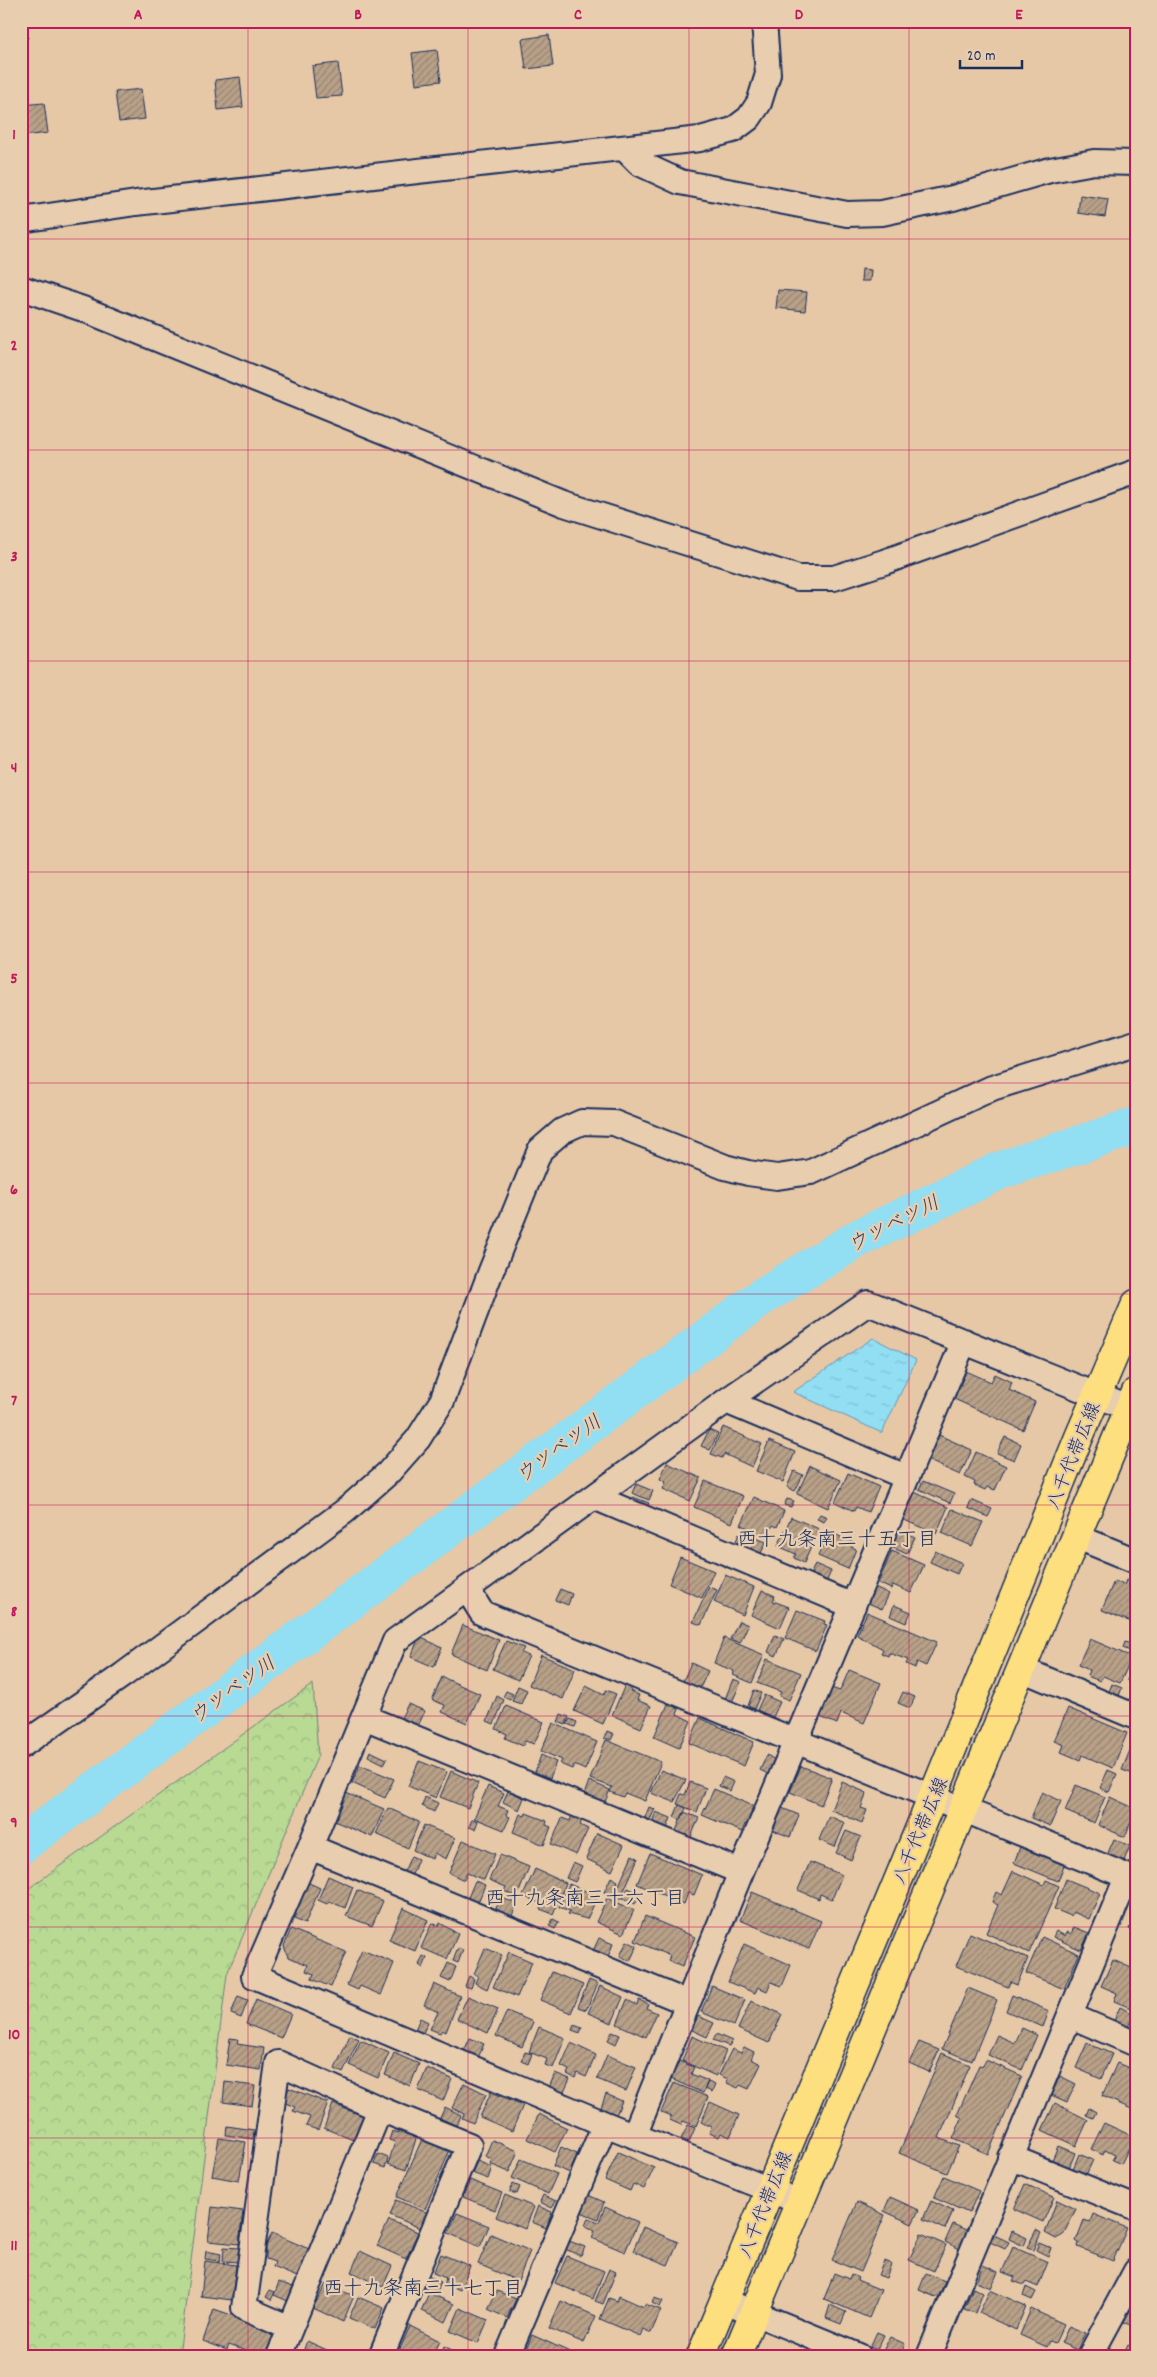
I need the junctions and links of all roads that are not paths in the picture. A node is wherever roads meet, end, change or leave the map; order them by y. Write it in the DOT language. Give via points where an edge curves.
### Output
graph roads {
  1 [pos="764,21"];
  2 [pos="625,149"];
  3 [pos="1136,163"];
  4 [pos="21,220"];
  5 [pos="21,288"];
  6 [pos="1136,472"];
  7 [pos="1136,1043"];
  8 [pos="1136,1304"];
  9 [pos="964,1342"];
  10 [pos="1096,1395"];
  11 [pos="726,1401"];
  12 [pos="1133,1404"];
  13 [pos="906,1477"];
  14 [pos="594,1497"];
  15 [pos="1075,1536"];
  16 [pos="1136,1561"];
  17 [pos="468,1589"];
  18 [pos="853,1606"];
  19 [pos="1021,1669"];
  20 [pos="364,1717"];
  21 [pos="1136,1717"];
  22 [pos="796,1740"];
  23 [pos="21,1746"];
  24 [pos="933,1796"];
  25 [pos="964,1809"];
  26 [pos="310,1847"];
  27 [pos="741,1872"];
  28 [pos="1132,1879"];
  29 [pos="688,2003"];
  30 [pos="1071,2016"];
  31 [pos="1136,2044"];
  32 [pos="380,2109"];
  33 [pos="604,2124"];
  34 [pos="634,2136"];
  35 [pos="1010,2157"];
  36 [pos="769,2190"];
  37 [pos="800,2202"];
  38 [pos="1136,2208"];
  39 [pos="1136,2271"];
  40 [pos="724,2301"];
  41 [pos="754,2314"];
  42 [pos="290,2328"];
  43 [pos="279,2356"];
  44 [pos="381,2356"];
  45 [pos="507,2356"];
  46 [pos="701,2356"];
  47 [pos="736,2356"];
  48 [pos="859,2356"];
  49 [pos="929,2356"];
  50 [pos="1090,2356"];
  1 -- 2 [label="street" via="768,74 759,103 749,118 733,130 700,139"];
  2 -- 3 [label="street" via="639,163 680,182 847,214 882,213 953,198 1050,170 1094,162"];
  2 -- 4 [label="street" via="136,203"];
  5 -- 6 [label="street" via="83,309 564,504 798,578 834,578"];
  7 -- 23 [label="street" via="992,1088 811,1172 777,1177 748,1173 614,1123 582,1122 562,1131 540,1150 442,1401 418,1439 388,1473 345,1511"];
  8 -- 10 [label="main road, 八千代帯広線"];
  9 -- 10 [label="street"];
  9 -- 11 [label="street" via="868,1303"];
  9 -- 13 [label="street"];
  10 -- 12 [label="street"];
  10 -- 24 [label="main road, 八千代帯広線"];
  11 -- 13 [label="street"];
  11 -- 14 [label="street"];
  12 -- 15 [label="main road, 八千代帯広線"];
  13 -- 18 [label="street"];
  14 -- 17 [label="street"];
  14 -- 18 [label="street"];
  15 -- 16 [label="street"];
  15 -- 19 [label="main road, 八千代帯広線"];
  17 -- 20 [label="street" via="395,1640"];
  17 -- 22 [label="street" via="482,1613"];
  18 -- 22 [label="street"];
  19 -- 21 [label="street"];
  19 -- 25 [label="main road, 八千代帯広線"];
  20 -- 26 [label="street"];
  20 -- 27 [label="street"];
  22 -- 24 [label="street"];
  22 -- 27 [label="street"];
  24 -- 25 [label="street"];
  24 -- 36 [label="main road, 八千代帯広線"];
  25 -- 28 [label="street"];
  25 -- 37 [label="main road, 八千代帯広線"];
  26 -- 29 [label="street"];
  26 -- 33 [label="street" via="254,1976"];
  27 -- 29 [label="street"];
  28 -- 30 [label="street"];
  29 -- 34 [label="street"];
  30 -- 31 [label="street"];
  30 -- 35 [label="street"];
  32 -- 42 [label="street"];
  32 -- 42 [label="street" via="278,2063 244,2308"];
  32 -- 44 [label="street" via="469,2146"];
  33 -- 34 [label="street"];
  33 -- 45 [label="street"];
  34 -- 36 [label="street"];
  35 -- 38 [label="street"];
  35 -- 49 [label="street"];
  36 -- 37 [label="street"];
  36 -- 40 [label="main road, 八千代帯広線"];
  37 -- 41 [label="main road, 八千代帯広線"];
  39 -- 50 [label="street"];
  40 -- 41 [label="street"];
  40 -- 46 [label="main road, 八千代帯広線"];
  41 -- 47 [label="main road, 八千代帯広線"];
  41 -- 48 [label="street"];
  42 -- 43 [label="street"];
}
